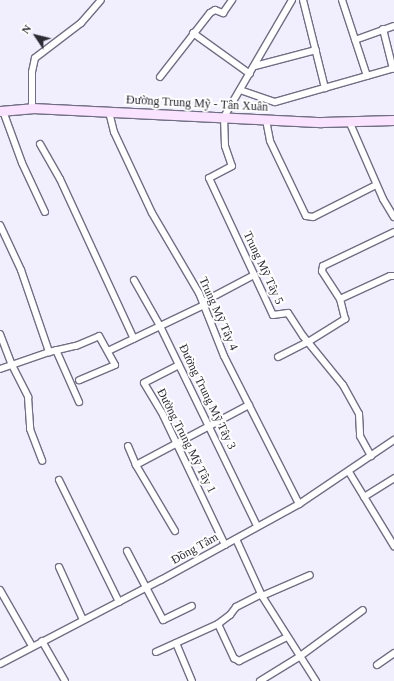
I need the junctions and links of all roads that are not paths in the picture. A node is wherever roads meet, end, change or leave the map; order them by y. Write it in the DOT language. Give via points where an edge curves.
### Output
graph roads {
  1 [pos="99,0"];
  2 [pos="232,0"];
  3 [pos="292,0"];
  4 [pos="303,0"];
  5 [pos="342,0"];
  6 [pos="394,26"];
  7 [pos="383,29"];
  8 [pos="193,33"];
  9 [pos="355,40"];
  10 [pos="316,50"];
  11 [pos="255,66"];
  12 [pos="393,69"];
  13 [pos="250,74"];
  14 [pos="160,76"];
  15 [pos="366,76"];
  16 [pos="325,88"];
  17 [pos="240,90"];
  18 [pos="32,108"];
  19 [pos="2,111"];
  20 [pos="109,112"];
  21 [pos="224,117"];
  22 [pos="266,120"];
  23 [pos="394,120"];
  24 [pos="349,121"];
  25 [pos="40,144"];
  26 [pos="376,185"];
  27 [pos="44,212"];
  28 [pos="394,217"];
  29 [pos="0,225"];
  30 [pos="394,232"];
  31 [pos="254,275"];
  32 [pos="394,276"];
  33 [pos="134,280"];
  34 [pos="340,299"];
  35 [pos="203,304"];
  36 [pos="160,326"];
  37 [pos="0,334"];
  38 [pos="134,339"];
  39 [pos="308,342"];
  40 [pos="56,350"];
  41 [pos="108,351"];
  42 [pos="48,352"];
  43 [pos="278,357"];
  44 [pos="12,365"];
  45 [pos="179,365"];
  46 [pos="0,369"];
  47 [pos="79,380"];
  48 [pos="79,402"];
  49 [pos="249,405"];
  50 [pos="209,427"];
  51 [pos="394,440"];
  52 [pos="176,443"];
  53 [pos="128,446"];
  54 [pos="371,456"];
  55 [pos="42,461"];
  56 [pos="136,465"];
  57 [pos="349,472"];
  58 [pos="394,478"];
  59 [pos="59,480"];
  60 [pos="364,497"];
  61 [pos="298,504"];
  62 [pos="256,526"];
  63 [pos="175,531"];
  64 [pos="236,539"];
  65 [pos="225,545"];
  66 [pos="394,546"];
  67 [pos="127,552"];
  68 [pos="59,567"];
  69 [pos="310,576"];
  70 [pos="146,588"];
  71 [pos="0,590"];
  72 [pos="262,595"];
  73 [pos="119,602"];
  74 [pos="192,606"];
  75 [pos="363,610"];
  76 [pos="83,620"];
  77 [pos="218,624"];
  78 [pos="287,637"];
  79 [pos="42,641"];
  80 [pos="176,643"];
  81 [pos="32,646"];
  82 [pos="156,652"];
  83 [pos="394,653"];
  84 [pos="300,657"];
  85 [pos="0,664"];
  86 [pos="377,665"];
  87 [pos="315,680"];
  88 [pos="65,681"];
  89 [pos="192,681"];
  90 [pos="260,681"];
  1 -- 18 [label="street" via="81,23 35,58 32,72"];
  2 -- 8 [label="street" via="223,13 213,11"];
  3 -- 11 [label="street"];
  4 -- 10 [label="street"];
  5 -- 9 [label="street"];
  6 -- 7 [label="street"];
  7 -- 9 [label="street"];
  7 -- 12 [label="street"];
  8 -- 13 [label="street"];
  8 -- 14 [label="street"];
  9 -- 15 [label="street"];
  10 -- 11 [label="street"];
  10 -- 16 [label="street"];
  11 -- 13 [label="street"];
  12 -- 15 [label="street"];
  13 -- 17 [label="street"];
  15 -- 16 [label="street"];
  16 -- 17 [label="street" via="275,102"];
  17 -- 21 [label="street"];
  18 -- 19 [label="street, Đường Trung Mỹ - Tân Xuân"];
  18 -- 20 [label="street, Đường Trung Mỹ - Tân Xuân"];
  19 -- 27 [label="street"];
  20 -- 21 [label="street, Đường Trung Mỹ - Tân Xuân"];
  20 -- 35 [label="street, Trung Mỹ Tây 4" via="114,132 152,213"];
  21 -- 22 [label="street, Đường Trung Mỹ - Tân Xuân"];
  21 -- 31 [label="street, Trung Mỹ Tây 5" via="225,146 232,166 209,178"];
  22 -- 24 [label="street, Đường Trung Mỹ - Tân Xuân"];
  22 -- 26 [label="street" via="270,141 306,216 313,217"];
  23 -- 24 [label="street, Đường Trung Mỹ - Tân Xuân"];
  24 -- 26 [label="street"];
  25 -- 38 [label="street" via="60,179"];
  26 -- 28 [label="street"];
  29 -- 42 [label="street" via="22,270"];
  30 -- 34 [label="street" via="323,266 322,271"];
  31 -- 35 [label="street"];
  31 -- 39 [label="street, Trung Mỹ Tây 5" via="273,315 288,313"];
  32 -- 34 [label="street"];
  33 -- 36 [label="street, Đường Trung Mỹ Tây 3"];
  34 -- 39 [label="street" via="345,319"];
  35 -- 36 [label="street"];
  35 -- 49 [label="street, Trung Mỹ Tây 4" via="224,356"];
  36 -- 38 [label="street"];
  36 -- 45 [label="street, Đường Trung Mỹ Tây 3"];
  37 -- 44 [label="street"];
  38 -- 41 [label="street"];
  39 -- 43 [label="street"];
  39 -- 54 [label="street, Trung Mỹ Tây 5" via="343,384 358,414 360,436"];
  40 -- 41 [label="street" via="76,346 99,336"];
  40 -- 42 [label="street"];
  40 -- 48 [label="street"];
  41 -- 47 [label="street" via="115,365"];
  42 -- 44 [label="street"];
  44 -- 46 [label="street"];
  44 -- 55 [label="street" via="28,397 30,428"];
  45 -- 50 [label="street, Đường Trung Mỹ Tây 3"];
  45 -- 52 [label="street, Đường Trung Mỹ Tây 1" via="144,383"];
  49 -- 50 [label="street"];
  49 -- 61 [label="street, Trung Mỹ Tây 4"];
  50 -- 52 [label="street"];
  50 -- 62 [label="street, Đường Trung Mỹ Tây 3"];
  51 -- 54 [label="street, Đồng Tâm"];
  52 -- 56 [label="street"];
  52 -- 65 [label="street, Đường Trung Mỹ Tây 1"];
  53 -- 56 [label="street"];
  54 -- 57 [label="street, Đồng Tâm"];
  56 -- 63 [label="street"];
  57 -- 60 [label="street"];
  57 -- 61 [label="street, Đồng Tâm"];
  58 -- 60 [label="street"];
  59 -- 73 [label="street"];
  60 -- 66 [label="street"];
  61 -- 62 [label="street, Đồng Tâm"];
  62 -- 64 [label="street, Đồng Tâm"];
  64 -- 65 [label="street, Đồng Tâm"];
  64 -- 72 [label="street"];
  65 -- 70 [label="street, Đồng Tâm"];
  67 -- 70 [label="street"];
  68 -- 76 [label="street"];
  69 -- 72 [label="street"];
  70 -- 73 [label="street, Đồng Tâm"];
  70 -- 74 [label="street" via="164,620"];
  71 -- 81 [label="street"];
  72 -- 77 [label="street" via="236,607"];
  72 -- 78 [label="street"];
  73 -- 76 [label="street, Đồng Tâm"];
  75 -- 84 [label="street"];
  76 -- 79 [label="street, Đồng Tâm"];
  77 -- 78 [label="street" via="238,662"];
  77 -- 80 [label="street"];
  78 -- 84 [label="street"];
  79 -- 81 [label="street, Đồng Tâm"];
  79 -- 88 [label="street"];
  80 -- 82 [label="street"];
  80 -- 89 [label="street"];
  81 -- 85 [label="street, Đồng Tâm"];
  83 -- 86 [label="street"];
  84 -- 87 [label="street"];
  84 -- 90 [label="street"];
}
